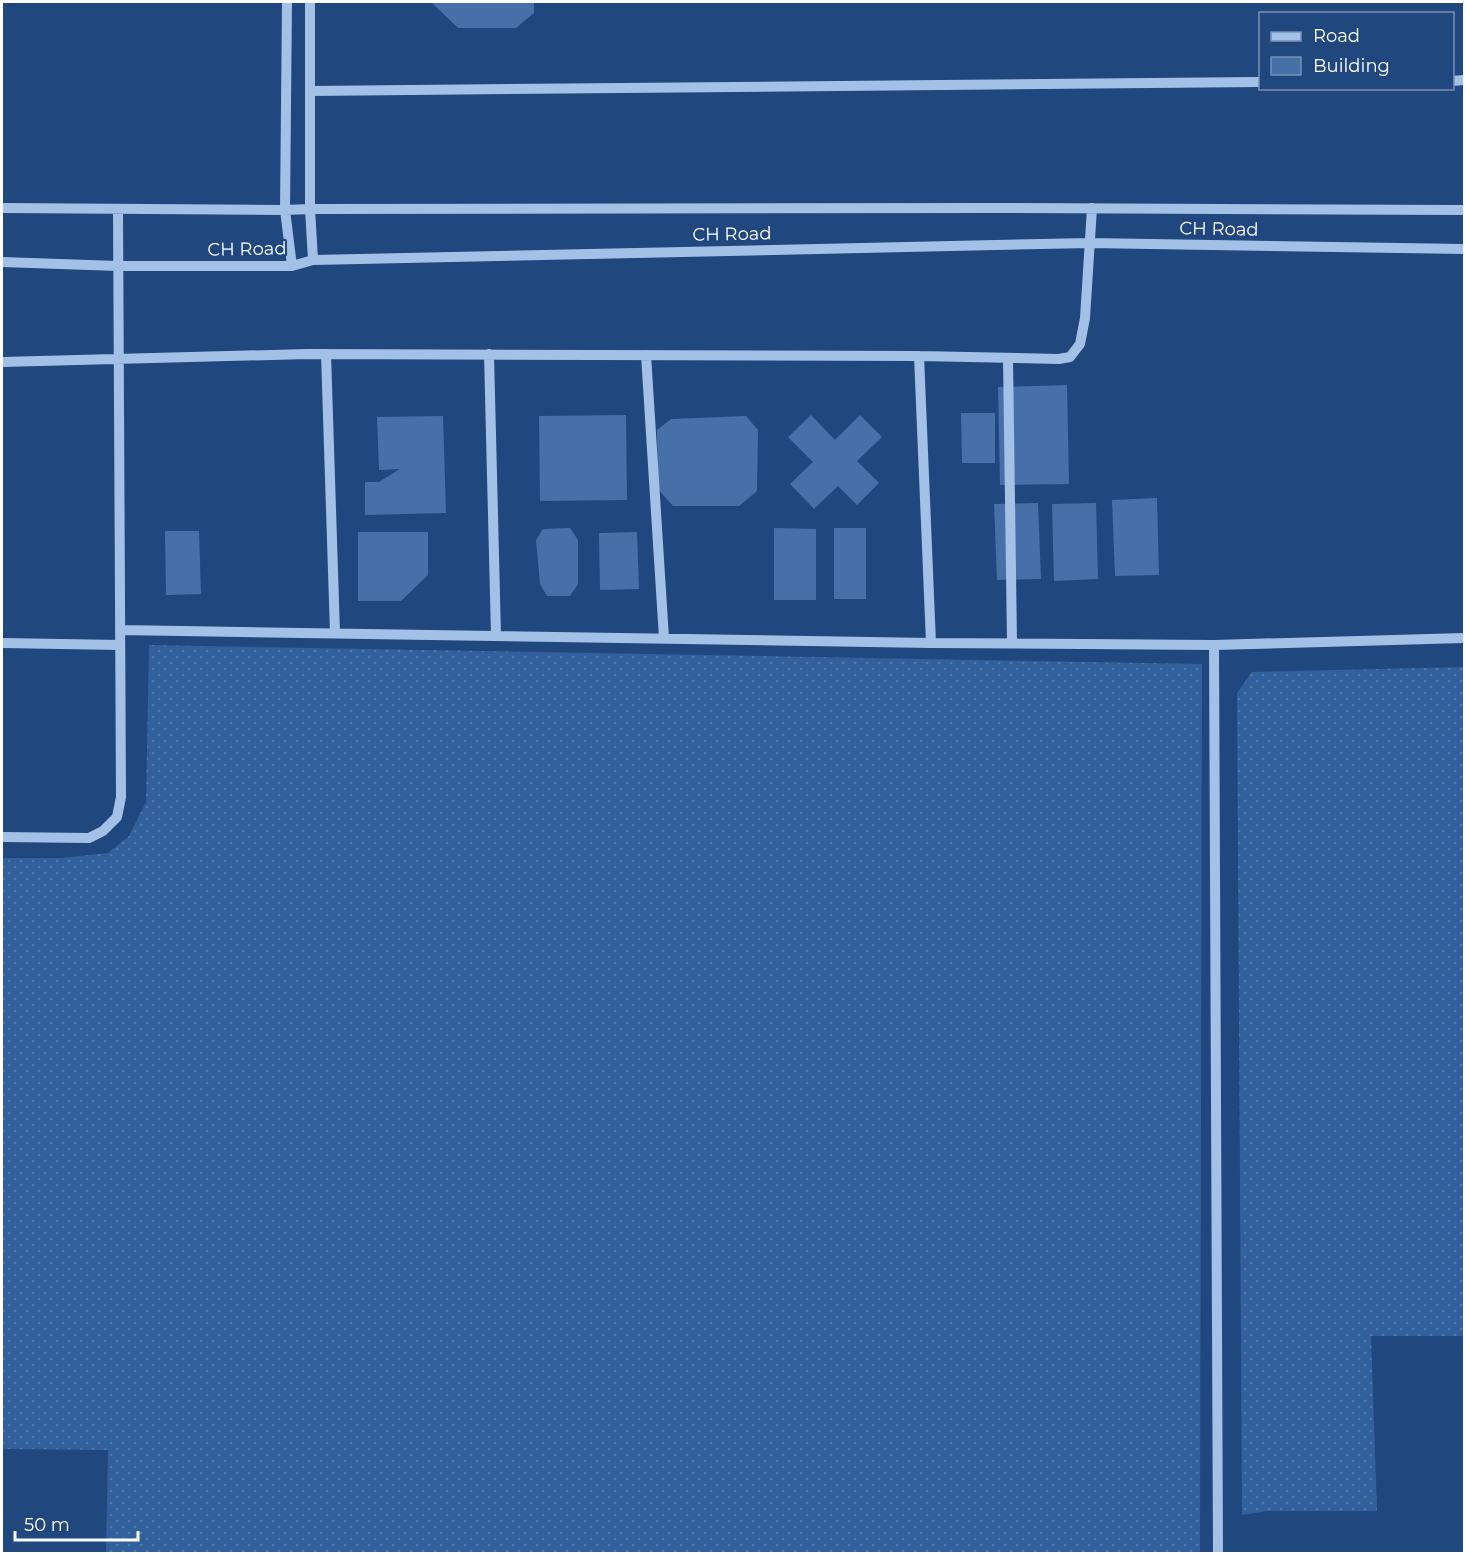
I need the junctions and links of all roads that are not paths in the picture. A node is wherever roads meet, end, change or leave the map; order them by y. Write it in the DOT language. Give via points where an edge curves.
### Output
graph roads {
  1 [pos="287,2"];
  2 [pos="310,2"];
  3 [pos="1259,82"];
  4 [pos="310,91"];
  5 [pos="2,208"];
  6 [pos="1092,208"];
  7 [pos="118,209"];
  8 [pos="310,209"];
  9 [pos="285,210"];
  10 [pos="1464,210"];
  11 [pos="1090,243"];
  12 [pos="1464,249"];
  13 [pos="313,260"];
  14 [pos="2,262"];
  15 [pos="118,266"];
  16 [pos="292,266"];
  17 [pos="326,354"];
  18 [pos="489,354"];
  19 [pos="646,355"];
  20 [pos="919,356"];
  21 [pos="1008,358"];
  22 [pos="119,359"];
  23 [pos="2,362"];
  24 [pos="120,630"];
  25 [pos="335,633"];
  26 [pos="496,636"];
  27 [pos="664,638"];
  28 [pos="1464,638"];
  29 [pos="2,643"];
  30 [pos="931,643"];
  31 [pos="1012,643"];
  32 [pos="120,645"];
  33 [pos="1214,645"];
  34 [pos="2,837"];
  35 [pos="1218,1554"];
  1 -- 9 [label="street"];
  2 -- 4 [label="street"];
  3 -- 4 [label="street"];
  4 -- 8 [label="street"];
  5 -- 7 [label="street, CH Road"];
  6 -- 8 [label="street, CH Road"];
  6 -- 10 [label="street, CH Road"];
  6 -- 11 [label="street"];
  7 -- 9 [label="street, CH Road"];
  7 -- 15 [label="street"];
  8 -- 9 [label="street, CH Road"];
  8 -- 13 [label="street"];
  9 -- 16 [label="street"];
  11 -- 12 [label="street, CH Road"];
  11 -- 13 [label="street, CH Road"];
  11 -- 21 [label="street" via="1080,344 1070,357"];
  13 -- 16 [label="street, CH Road"];
  14 -- 15 [label="street, CH Road"];
  15 -- 16 [label="street, CH Road"];
  15 -- 22 [label="street"];
  17 -- 18 [label="street"];
  17 -- 22 [label="street"];
  17 -- 25 [label="street"];
  18 -- 19 [label="street"];
  18 -- 26 [label="street"];
  19 -- 20 [label="street"];
  19 -- 27 [label="street"];
  20 -- 21 [label="street"];
  20 -- 30 [label="street"];
  21 -- 31 [label="street"];
  22 -- 23 [label="street"];
  22 -- 24 [label="street"];
  24 -- 25 [label="street"];
  24 -- 32 [label="street"];
  25 -- 26 [label="street"];
  26 -- 27 [label="street"];
  27 -- 30 [label="street"];
  28 -- 33 [label="street"];
  29 -- 32 [label="street"];
  30 -- 31 [label="street"];
  31 -- 33 [label="street"];
  32 -- 34 [label="street" via="121,796 117,817 89,838"];
  33 -- 35 [label="street"];
}
